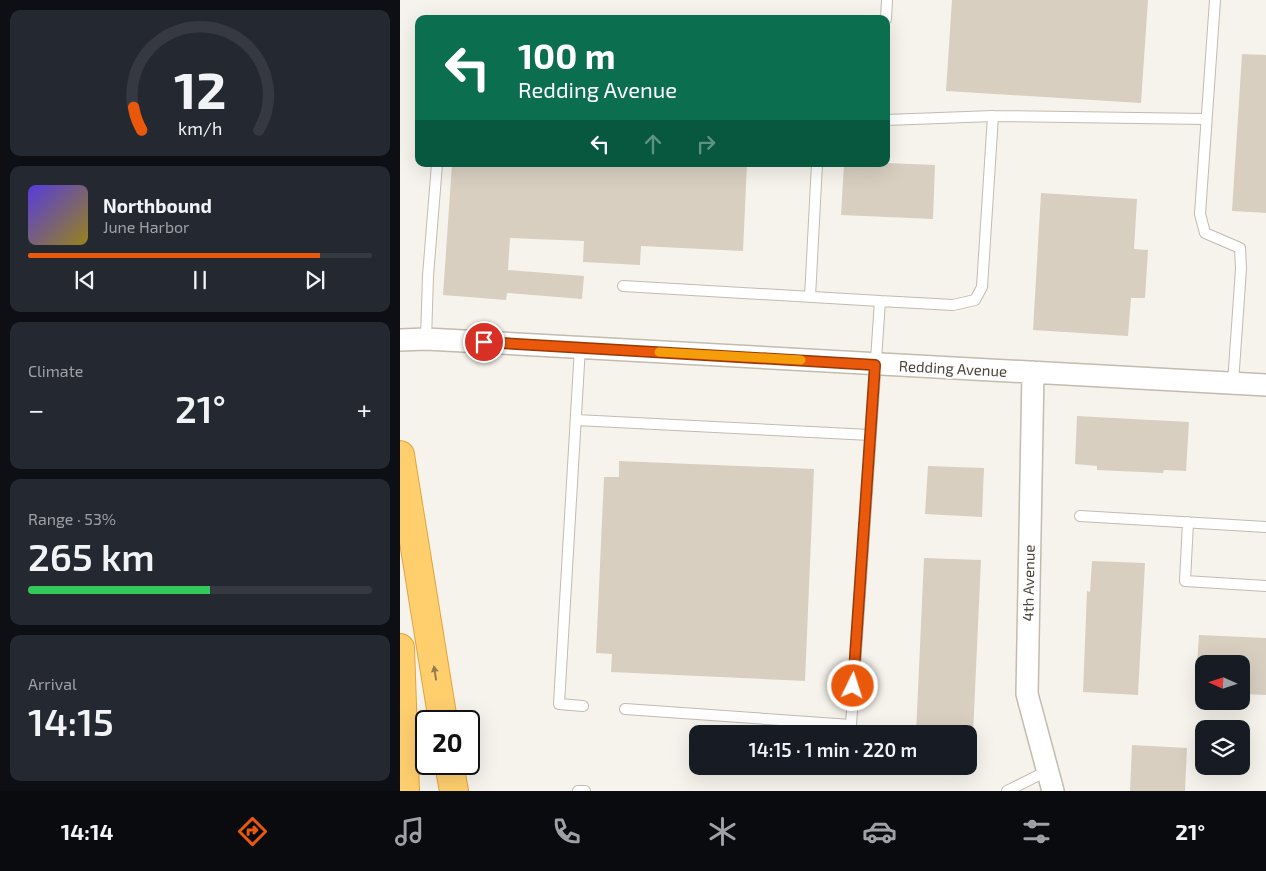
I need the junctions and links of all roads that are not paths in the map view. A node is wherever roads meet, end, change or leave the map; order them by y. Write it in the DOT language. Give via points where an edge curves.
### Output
graph roads {
  1 [pos="888,0"];
  2 [pos="1215,0"];
  3 [pos="886,15"];
  4 [pos="993,116"];
  5 [pos="1206,119"];
  6 [pos="890,120"];
  7 [pos="437,167"];
  8 [pos="818,167"];
  9 [pos="623,286"];
  10 [pos="810,297"];
  11 [pos="880,301"];
  12 [pos="426,339"];
  13 [pos="400,340"];
  14 [pos="580,347"];
  15 [pos="875,365"];
  16 [pos="1033,372"];
  17 [pos="1233,383"];
  18 [pos="1266,385"];
  19 [pos="576,420"];
  20 [pos="870,436"];
  21 [pos="400,455"];
  22 [pos="1080,516"];
  23 [pos="1188,522"];
  24 [pos="1266,527"];
  25 [pos="1266,586"];
  26 [pos="400,648"];
  27 [pos="584,706"];
  28 [pos="625,709"];
  29 [pos="441,710"];
  30 [pos="451,775"];
  31 [pos="1050,781"];
  32 [pos="578,790"];
  33 [pos="405,791"];
  34 [pos="454,791"];
  35 [pos="585,791"];
  36 [pos="1007,791"];
  1 -- 3 [label="lane"];
  2 -- 5 [label="lane"];
  4 -- 5 [label="lane"];
  4 -- 6 [label="lane"];
  4 -- 11 [label="lane" via="982,287 975,300 953,304"];
  5 -- 17 [label="lane" via="1200,214 1205,233 1240,248"];
  7 -- 12 [label="lane"];
  8 -- 10 [label="lane"];
  9 -- 10 [label="lane"];
  10 -- 11 [label="lane"];
  11 -- 15 [label="lane"];
  12 -- 13 [label="street, Redding Avenue"];
  12 -- 14 [label="street, Redding Avenue"];
  14 -- 15 [label="street, Redding Avenue"];
  14 -- 19 [label="lane"];
  15 -- 16 [label="street, Redding Avenue"];
  15 -- 20 [label="lane"];
  16 -- 17 [label="street, Redding Avenue"];
  16 -- 31 [label="street, 4th Avenue" via="1027,694"];
  17 -- 18 [label="street, Redding Avenue"];
  19 -- 20 [label="lane"];
  19 -- 27 [label="lane" via="559,704"];
  20 -- 28 [label="lane" via="850,725"];
  29 -- 21 [label="highway, one-way"];
  22 -- 23 [label="lane"];
  23 -- 24 [label="lane"];
  23 -- 25 [label="lane" via="1184,581"];
  26 -- 33 [label="highway"];
  30 -- 34 [label="highway"];
  31 -- 36 [label="lane"];
  32 -- 35 [label="lane"];
}
